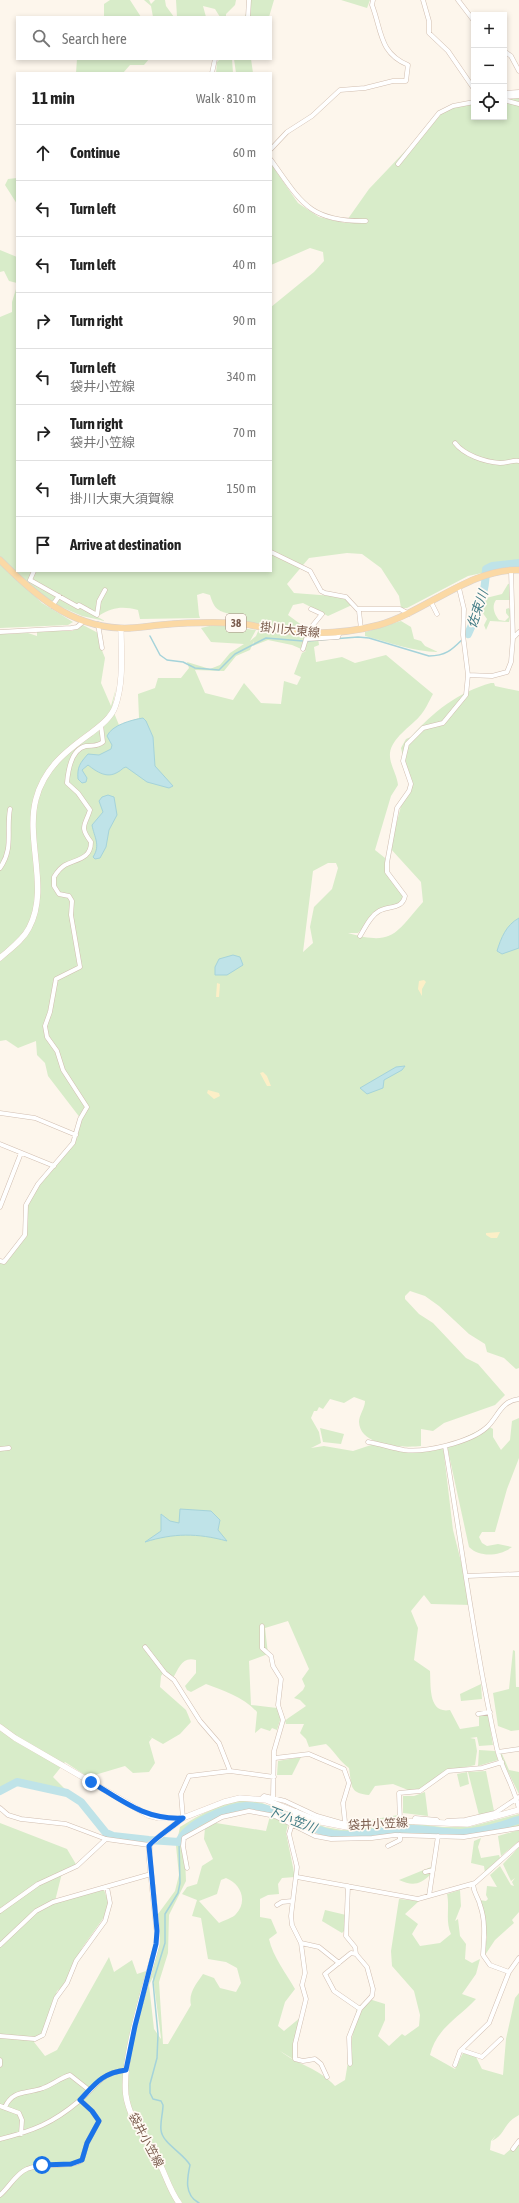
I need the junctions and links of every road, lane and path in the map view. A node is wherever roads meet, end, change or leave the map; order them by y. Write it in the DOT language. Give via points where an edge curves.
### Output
graph roads {
  1 [pos="249,0"];
  2 [pos="373,0"];
  3 [pos="423,0"];
  4 [pos="458,0"];
  5 [pos="248,16"];
  6 [pos="471,17"];
  7 [pos="507,53"];
  8 [pos="215,60"];
  9 [pos="212,72"];
  10 [pos="519,72"];
  11 [pos="471,85"];
  12 [pos="519,92"];
  13 [pos="507,93"];
  14 [pos="519,96"];
  15 [pos="507,98"];
  16 [pos="507,100"];
  17 [pos="471,103"];
  18 [pos="519,104"];
  19 [pos="272,149"];
  20 [pos="272,161"];
  21 [pos="398,164"];
  22 [pos="366,221"];
  23 [pos="455,443"];
  24 [pos="519,461"];
  25 [pos="272,552"];
  26 [pos="0,560"];
  27 [pos="511,570"];
  28 [pos="519,570"];
  29 [pos="34,572"];
  30 [pos="459,588"];
  31 [pos="105,590"];
  32 [pos="59,596"];
  33 [pos="431,602"];
  34 [pos="52,606"];
  35 [pos="311,609"];
  36 [pos="357,609"];
  37 [pos="409,614"];
  38 [pos="437,614"];
  39 [pos="84,621"];
  40 [pos="98,624"];
  41 [pos="121,628"];
  42 [pos="361,629"];
  43 [pos="0,632"];
  44 [pos="519,632"];
  45 [pos="307,638"];
  46 [pos="512,638"];
  47 [pos="102,648"];
  48 [pos="303,649"];
  49 [pos="468,675"];
  50 [pos="101,725"];
  51 [pos="10,808"];
  52 [pos="0,868"];
  53 [pos="360,936"];
  54 [pos="0,958"];
  55 [pos="0,1113"];
  56 [pos="76,1134"];
  57 [pos="0,1144"];
  58 [pos="21,1152"];
  59 [pos="54,1166"];
  60 [pos="2,1195"];
  61 [pos="0,1207"];
  62 [pos="0,1261"];
  63 [pos="519,1399"];
  64 [pos="368,1442"];
  65 [pos="445,1446"];
  66 [pos="0,1448"];
  67 [pos="9,1448"];
  68 [pos="519,1574"];
  69 [pos="467,1576"];
  70 [pos="262,1626"];
  71 [pos="146,1647"];
  72 [pos="490,1712"];
  73 [pos="478,1714"];
  74 [pos="0,1727"];
  75 [pos="519,1749"];
  76 [pos="498,1752"];
  77 [pos="275,1758"];
  78 [pos="502,1762"];
  79 [pos="230,1771"];
  80 [pos="274,1777"];
  81 [pos="273,1797"];
  82 [pos="518,1797"];
  83 [pos="261,1799"];
  84 [pos="0,1808"];
  85 [pos="519,1810"];
  86 [pos="296,1811"];
  87 [pos="183,1818"];
  88 [pos="400,1821"];
  89 [pos="414,1822"];
  90 [pos="291,1824"];
  91 [pos="346,1825"];
  92 [pos="519,1828"];
  93 [pos="400,1835"];
  94 [pos="438,1836"];
  95 [pos="106,1839"];
  96 [pos="150,1844"];
  97 [pos="519,1844"];
  98 [pos="388,1846"];
  99 [pos="187,1868"];
  100 [pos="433,1870"];
  101 [pos="425,1872"];
  102 [pos="151,1874"];
  103 [pos="297,1877"];
  104 [pos="473,1884"];
  105 [pos="348,1886"];
  106 [pos="106,1887"];
  107 [pos="429,1896"];
  108 [pos="292,1901"];
  109 [pos="277,1905"];
  110 [pos="0,1911"];
  111 [pos="301,1943"];
  112 [pos="0,1945"];
  113 [pos="356,1954"];
  114 [pos="519,1958"];
  115 [pos="339,1963"];
  116 [pos="509,1972"];
  117 [pos="360,2009"];
  118 [pos="0,2036"];
  119 [pos="501,2039"];
  120 [pos="461,2050"];
  121 [pos="0,2060"];
  122 [pos="350,2064"];
  123 [pos="0,2065"];
  124 [pos="455,2065"];
  125 [pos="126,2070"];
  126 [pos="327,2077"];
  127 [pos="89,2090"];
  128 [pos="80,2100"];
  129 [pos="0,2106"];
  130 [pos="5,2108"];
  131 [pos="21,2134"];
  132 [pos="0,2138"];
  133 [pos="519,2141"];
  134 [pos="514,2149"];
  135 [pos="0,2195"];
  136 [pos="179,2203"];
  1 -- 5 [label="street"];
  2 -- 19 [label="street" via="381,40 396,60 408,65 406,81 340,90 312,116 287,132"];
  3 -- 11 [label="street" via="429,21 429,32 448,51"];
  4 -- 6 [label="street"];
  7 -- 10 [label="street"];
  8 -- 9 [label="street"];
  12 -- 13 [label="street"];
  14 -- 15 [label="street"];
  16 -- 18 [label="street"];
  17 -- 21 [label="street" via="452,106 439,113"];
  20 -- 22 [label="street" via="302,202 317,214 328,218"];
  23 -- 24 [label="street" via="467,454 491,462"];
  25 -- 36 [label="street" via="310,571 321,591 346,597"];
  26 -- 34 [label="main road, 掛川大東線 / 38"];
  27 -- 28 [label="main road, 掛川大東線 / 38"];
  27 -- 30 [label="main road, 掛川大東線 / 38" via="482,577"];
  27 -- 46 [label="street"];
  29 -- 32 [label="street" via="30,580"];
  30 -- 33 [label="main road, 掛川大東線 / 38"];
  30 -- 49 [label="street" via="464,609 463,636"];
  31 -- 32 [label="street" via="99,601 97,615"];
  32 -- 34 [label="street"];
  33 -- 37 [label="main road, 掛川大東線 / 38"];
  33 -- 38 [label="street"];
  34 -- 39 [label="main road, 掛川大東線 / 38"];
  35 -- 45 [label="street" via="322,614"];
  36 -- 37 [label="street" via="400,610"];
  36 -- 42 [label="street"];
  37 -- 42 [label="main road, 掛川大東線 / 38"];
  39 -- 40 [label="main road, 掛川大東線 / 38"];
  39 -- 43 [label="street" via="77,627 70,628"];
  40 -- 41 [label="main road, 掛川大東線 / 38"];
  40 -- 47 [label="street"];
  41 -- 45 [label="main road, 掛川大東線 / 38" via="234,622"];
  41 -- 50 [label="main road" via="119,695 115,708"];
  42 -- 45 [label="main road, 掛川大東線 / 38"];
  44 -- 46 [label="street"];
  45 -- 48 [label="street"];
  46 -- 49 [label="street" via="512,662 507,672 492,676"];
  49 -- 53 [label="street" via="466,695 443,723 423,728 407,744 403,761 411,784 397,808 387,863 387,872 405,896 400,905 379,911"];
  50 -- 54 [label="main road" via="65,752 44,776 32,816 38,899 35,914 29,928 18,942"];
  50 -- 56 [label="street" via="103,742 99,746 84,746 79,749 74,756 67,783 90,810 83,825 84,832 92,842 91,847 87,856 63,866 54,877 54,886 59,894 69,896 72,901 71,915 80,967 56,979 45,1026 63,1070 87,1107"];
  51 -- 52 [label="street" via="10,845 6,860"];
  55 -- 56 [label="street" via="35,1118"];
  56 -- 59 [label="street" via="73,1142"];
  57 -- 58 [label="street"];
  58 -- 59 [label="street"];
  58 -- 60 [label="street"];
  59 -- 62 [label="street" via="38,1184 26,1205 24,1235 4,1262"];
  60 -- 61 [label="street"];
  63 -- 65 [label="street" via="505,1404 485,1429"];
  64 -- 65 [label="street" via="405,1450"];
  65 -- 69 [label="street"];
  66 -- 67 [label="street"];
  68 -- 69 [label="street"];
  69 -- 72 [label="street"];
  70 -- 77 [label="street" via="262,1648 271,1656 273,1666 281,1679 278,1705 283,1720 274,1751"];
  71 -- 79 [label="street" via="165,1673 174,1680 200,1721 219,1743"];
  72 -- 73 [label="street"];
  72 -- 76 [label="street"];
  74 -- 87 [label="main road" via="148,1815 159,1818"];
  75 -- 76 [label="street"];
  76 -- 78 [label="street"];
  77 -- 80 [label="street"];
  77 -- 91 [label="street" via="309,1754 344,1769 349,1782 343,1803"];
  78 -- 82 [label="street"];
  78 -- 88 [label="street" via="482,1768 448,1771 420,1791 399,1793"];
  79 -- 80 [label="street"];
  79 -- 87 [label="street" via="197,1774 187,1778 181,1794"];
  80 -- 81 [label="street"];
  81 -- 83 [label="street" via="264,1796"];
  81 -- 91 [label="street"];
  82 -- 85 [label="street"];
  82 -- 89 [label="street" via="501,1810 483,1817 449,1821 415,1818"];
  83 -- 86 [label="main road, 袋井小笠線"];
  83 -- 87 [label="main road, 袋井小笠線" via="240,1798"];
  84 -- 95 [label="street" via="16,1818 66,1824"];
  85 -- 89 [label="main road, 袋井小笠線" via="467,1824"];
  86 -- 90 [label="street"];
  86 -- 91 [label="main road, 袋井小笠線" via="321,1822"];
  87 -- 96 [label="main road, 袋井小笠線"];
  88 -- 89 [label="main road, 袋井小笠線"];
  88 -- 91 [label="main road, 袋井小笠線"];
  90 -- 93 [label="street" via="315,1836 331,1839"];
  90 -- 99 [label="street" via="275,1816 258,1812 240,1812 222,1817 184,1838"];
  90 -- 103 [label="street" via="289,1834"];
  92 -- 94 [label="street" via="478,1836"];
  93 -- 94 [label="street"];
  93 -- 98 [label="street" via="400,1840"];
  94 -- 100 [label="street"];
  95 -- 96 [label="street"];
  95 -- 110 [label="street" via="77,1866 38,1884"];
  96 -- 102 [label="main road, 袋井小笠線"];
  97 -- 104 [label="street"];
  100 -- 101 [label="street"];
  100 -- 107 [label="street"];
  102 -- 106 [label="street"];
  102 -- 125 [label="main road, 袋井小笠線" via="156,1944"];
  103 -- 105 [label="street"];
  103 -- 108 [label="street"];
  104 -- 107 [label="street"];
  104 -- 116 [label="street" via="474,1894 480,1904 484,1929 483,1955 490,1965"];
  105 -- 107 [label="street" via="418,1899"];
  105 -- 113 [label="street" via="346,1936 355,1947"];
  106 -- 112 [label="street" via="43,1907"];
  106 -- 118 [label="street" via="110,1903 105,1920 76,1961 67,1983 56,1998 43,2035 35,2039"];
  108 -- 109 [label="street"];
  108 -- 111 [label="street" via="292,1925"];
  111 -- 115 [label="street" via="319,1947"];
  111 -- 126 [label="street" via="305,1973 302,1985 306,1999 295,2044 295,2059 315,2059 321,2064"];
  113 -- 115 [label="street" via="351,1953"];
  113 -- 117 [label="street" via="367,1967 373,1989 372,1996"];
  114 -- 116 [label="street"];
  115 -- 117 [label="street" via="325,1974 334,1991"];
  116 -- 120 [label="street" via="489,2023"];
  117 -- 122 [label="street" via="349,2037"];
  119 -- 120 [label="street" via="482,2057"];
  120 -- 124 [label="street"];
  121 -- 123 [label="street"];
  125 -- 127 [label="street" via="107,2074"];
  125 -- 136 [label="main road, 袋井小笠線" via="125,2090 132,2116"];
  127 -- 128 [label="street"];
  127 -- 130 [label="street" via="70,2076 39,2090 20,2092 11,2098"];
  128 -- 131 [label="street" via="42,2126"];
  128 -- 135 [label="street" via="99,2121 87,2143 82,2160 71,2164 28,2168"];
  129 -- 130 [label="street"];
  130 -- 131 [label="street" via="17,2111 21,2116"];
  131 -- 132 [label="street"];
  133 -- 134 [label="street"];
}
